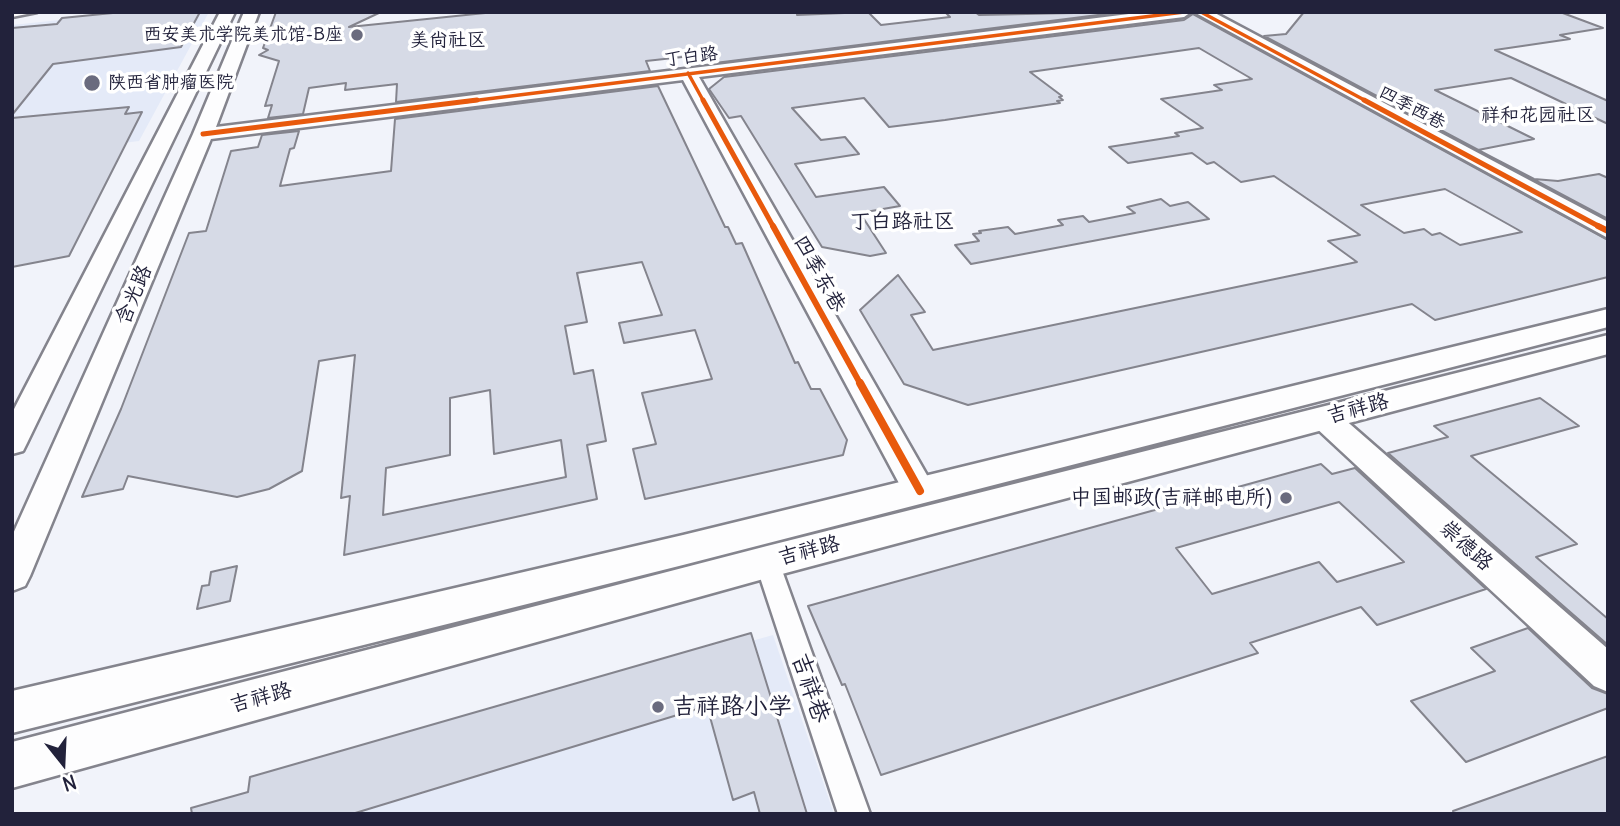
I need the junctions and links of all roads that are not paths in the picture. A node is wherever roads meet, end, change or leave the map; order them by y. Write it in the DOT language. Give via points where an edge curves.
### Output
graph roads {
  1 [pos="32,12"];
  2 [pos="228,12"];
  3 [pos="252,12"];
  4 [pos="1184,12"];
  5 [pos="1201,12"];
  6 [pos="12,14"];
  7 [pos="688,73"];
  8 [pos="203,134"];
  9 [pos="1608,231"];
  10 [pos="1608,318"];
  11 [pos="1608,344"];
  12 [pos="1324,418"];
  13 [pos="12,443"];
  14 [pos="920,491"];
  15 [pos="766,562"];
  16 [pos="12,576"];
  17 [pos="1608,674"];
  18 [pos="12,712"];
  19 [pos="12,765"];
  20 [pos="853,814"];
  1 -- 6 [label="street"];
  2 -- 13 [label="street, 含光路"];
  3 -- 8 [label="street, 含光路"];
  4 -- 7 [label="street, 丁白路"];
  5 -- 9 [label="street, 四季西巷"];
  7 -- 8 [label="street, 丁白路"];
  7 -- 14 [label="street, 四季东巷"];
  8 -- 16 [label="street, 含光路"];
  10 -- 14 [label="main road, 吉祥路"];
  11 -- 12 [label="main road, 吉祥路"];
  12 -- 15 [label="main road, 吉祥路"];
  12 -- 17 [label="street, 崇德路"];
  14 -- 18 [label="main road, 吉祥路"];
  15 -- 19 [label="main road, 吉祥路"];
  15 -- 20 [label="street, 吉祥巷"];
}
